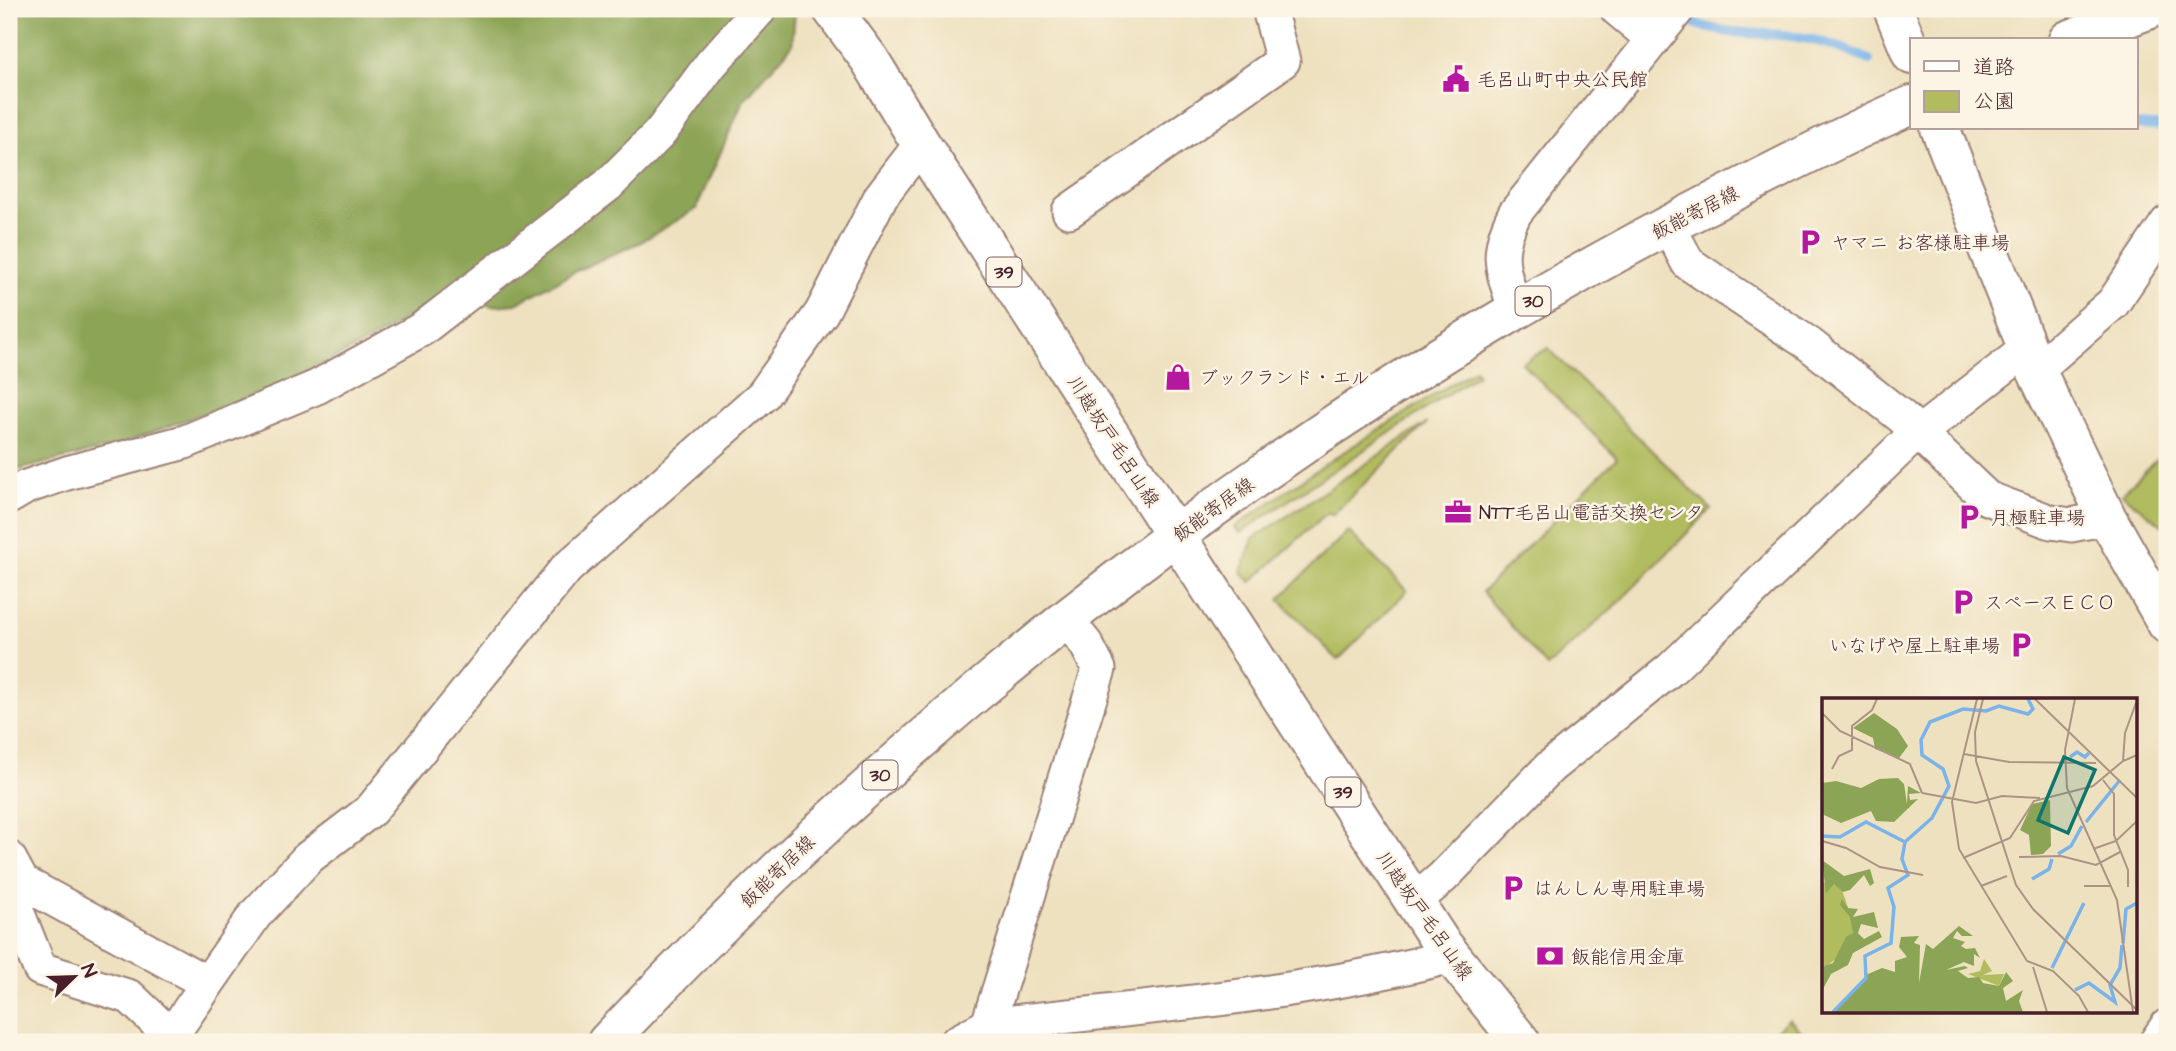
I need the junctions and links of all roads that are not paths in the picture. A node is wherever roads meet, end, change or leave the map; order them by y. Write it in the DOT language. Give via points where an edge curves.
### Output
graph roads {
  1 [pos="760,9"];
  2 [pos="832,9"];
  3 [pos="1269,9"];
  4 [pos="1617,9"];
  5 [pos="1678,9"];
  6 [pos="1893,9"];
  7 [pos="2150,9"];
  8 [pos="2073,38"];
  9 [pos="1653,39"];
  10 [pos="1910,50"];
  11 [pos="1910,106"];
  12 [pos="1941,130"];
  13 [pos="921,144"];
  14 [pos="1069,211"];
  15 [pos="2167,223"];
  16 [pos="1668,225"];
  17 [pos="1516,311"];
  18 [pos="2031,360"];
  19 [pos="1919,433"];
  20 [pos="9,497"];
  21 [pos="2107,519"];
  22 [pos="1176,535"];
  23 [pos="1066,619"];
  24 [pos="2167,624"];
  25 [pos="9,858"];
  26 [pos="9,891"];
  27 [pos="1414,902"];
  28 [pos="1451,956"];
  29 [pos="207,983"];
  30 [pos="988,1025"];
  31 [pos="2167,1027"];
  32 [pos="171,1039"];
  33 [pos="607,1042"];
  34 [pos="957,1042"];
  35 [pos="1521,1042"];
  36 [pos="2156,1042"];
  1 -- 20 [label="street" via="711,64 660,133 608,185 422,329 317,387 185,442 57,477"];
  2 -- 13 [label="main road, 川越坂戸毛呂山線 / 39" via="870,60"];
  3 -- 14 [label="street" via="1283,61"];
  4 -- 9 [label="street"];
  5 -- 9 [label="street"];
  6 -- 10 [label="main road"];
  7 -- 8 [label="main road"];
  9 -- 17 [label="street" via="1515,213 1503,237 1500,265"];
  11 -- 16 [label="main road, 飯能寄居線 / 30"];
  12 -- 18 [label="main road"];
  13 -- 22 [label="main road, 川越坂戸毛呂山線 / 39"];
  13 -- 29 [label="street" via="881,196 822,312 762,396 566,569 371,810 308,858 255,915"];
  15 -- 18 [label="street" via="2113,303"];
  16 -- 17 [label="main road, 飯能寄居線 / 30"];
  16 -- 19 [label="street" via="1688,263 1809,344"];
  17 -- 22 [label="main road, 飯能寄居線 / 30" via="1307,442"];
  18 -- 19 [label="street"];
  18 -- 21 [label="main road"];
  19 -- 21 [label="street" via="1987,498 2051,522 2071,525"];
  19 -- 27 [label="street" via="1671,669 1550,767"];
  21 -- 24 [label="main road"];
  22 -- 23 [label="main road, 飯能寄居線 / 30"];
  22 -- 27 [label="main road, 川越坂戸毛呂山線 / 39"];
  23 -- 30 [label="street" via="1099,669"];
  23 -- 33 [label="main road, 飯能寄居線 / 30" via="965,699 804,844"];
  25 -- 29 [label="street" via="22,882"];
  26 -- 32 [label="street" via="40,969 130,997"];
  27 -- 28 [label="main road, 川越坂戸毛呂山線 / 39"];
  28 -- 30 [label="street" via="1278,991"];
  28 -- 35 [label="main road, 川越坂戸毛呂山線 / 39"];
  29 -- 32 [label="street"];
  30 -- 34 [label="street"];
  31 -- 36 [label="street"];
}
